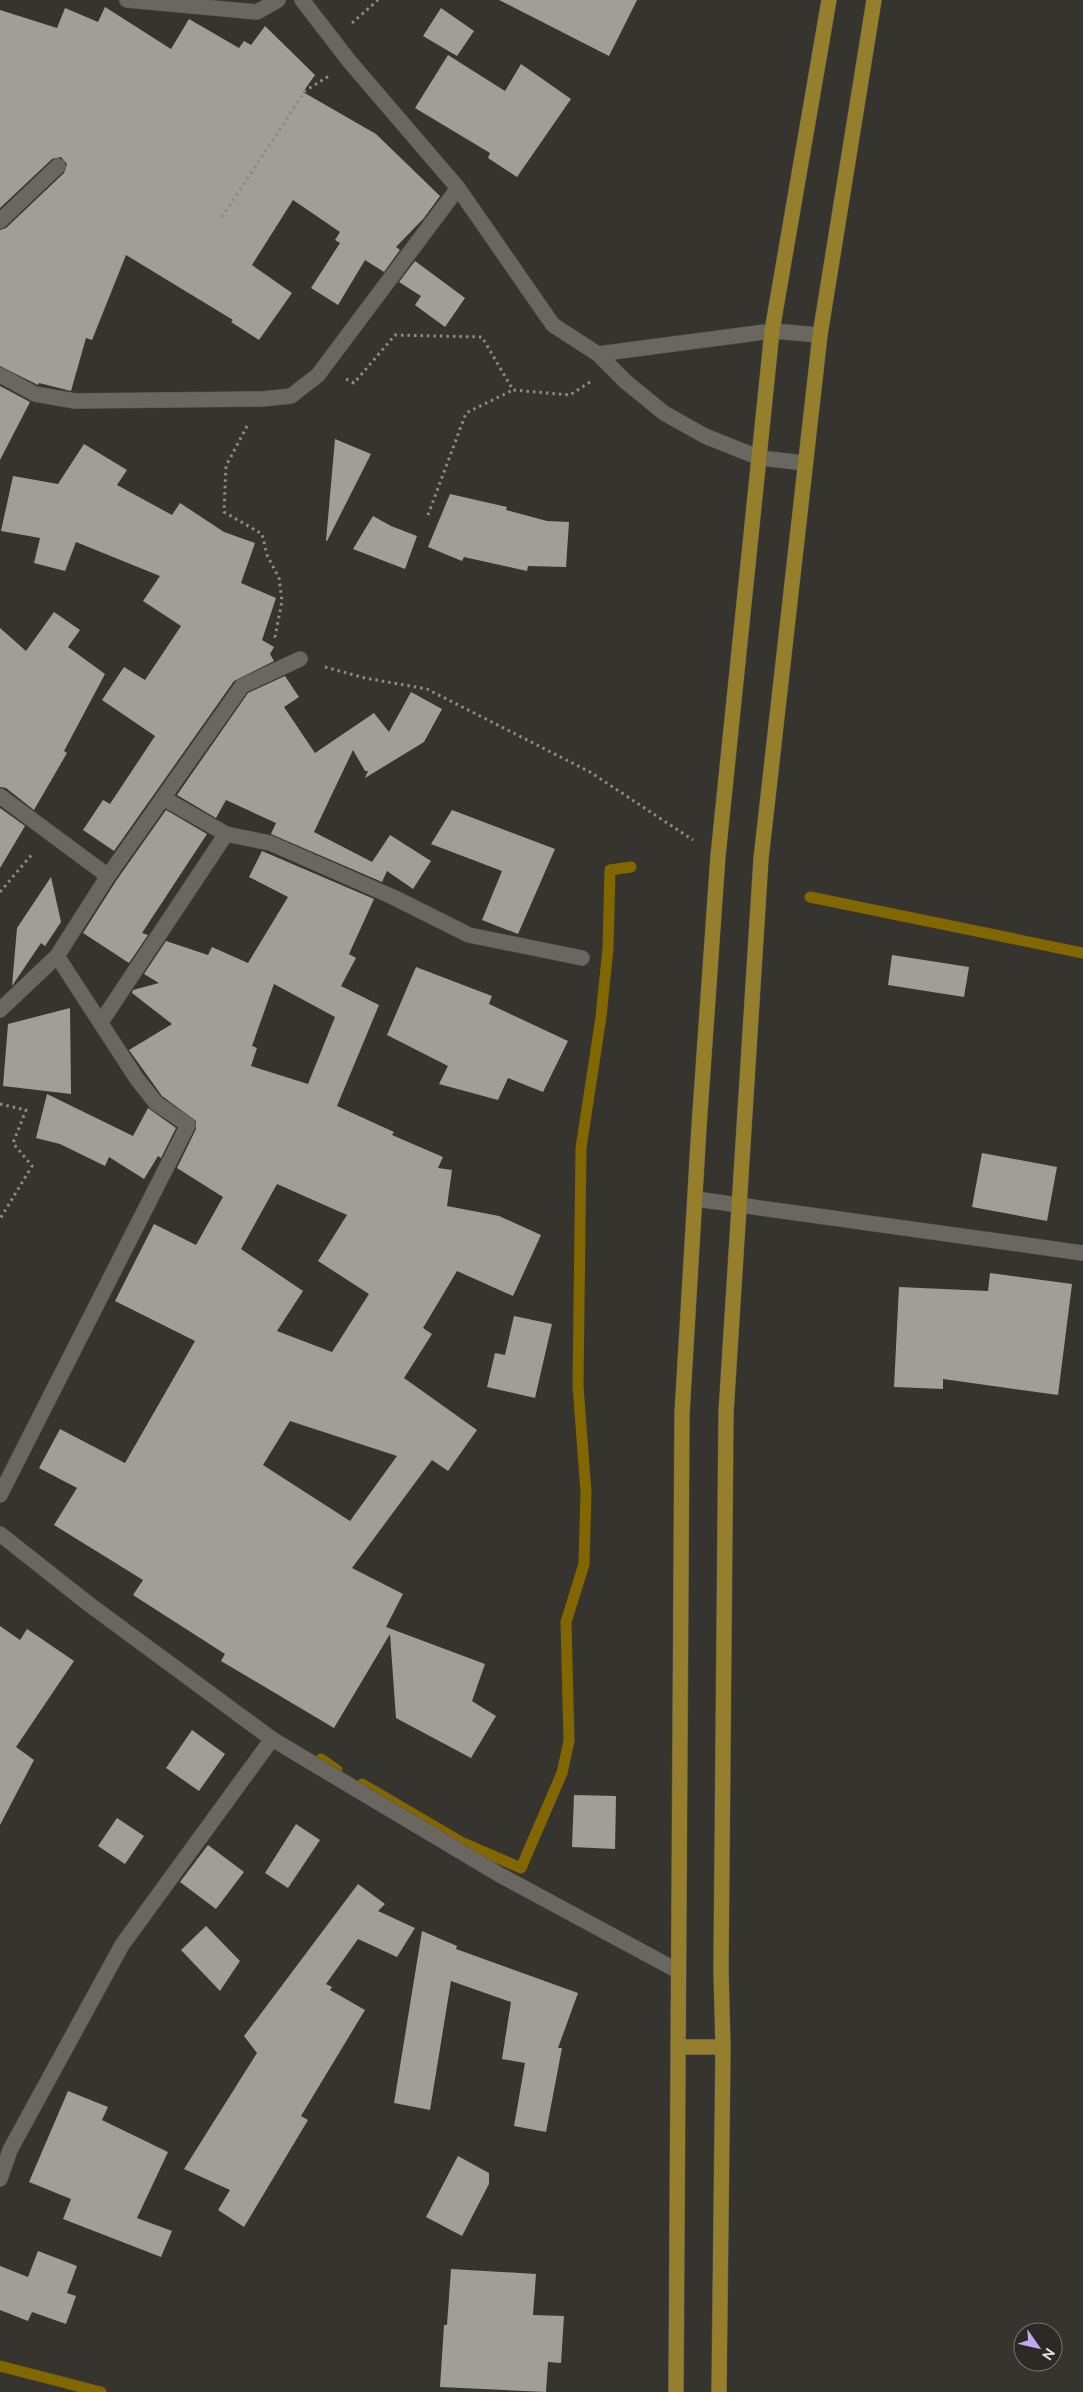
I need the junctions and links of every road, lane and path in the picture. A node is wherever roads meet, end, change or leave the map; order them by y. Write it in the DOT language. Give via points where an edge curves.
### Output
graph roads {
  1 [pos="127,0"];
  2 [pos="278,0"];
  3 [pos="302,0"];
  4 [pos="378,0"];
  5 [pos="829,0"];
  6 [pos="874,0"];
  7 [pos="333,40"];
  8 [pos="350,62"];
  9 [pos="58,166"];
  10 [pos="458,188"];
  11 [pos="222,217"];
  12 [pos="0,221"];
  13 [pos="772,330"];
  14 [pos="820,335"];
  15 [pos="598,354"];
  16 [pos="611,367"];
  17 [pos="0,375"];
  18 [pos="354,383"];
  19 [pos="513,390"];
  20 [pos="262,399"];
  21 [pos="760,458"];
  22 [pos="805,463"];
  23 [pos="428,515"];
  24 [pos="300,659"];
  25 [pos="0,796"];
  26 [pos="163,798"];
  27 [pos="50,834"];
  28 [pos="226,834"];
  29 [pos="718,856"];
  30 [pos="108,876"];
  31 [pos="0,892"];
  32 [pos="57,956"];
  33 [pos="582,958"];
  34 [pos="0,1010"];
  35 [pos="101,1022"];
  36 [pos="0,1104"];
  37 [pos="696,1199"];
  38 [pos="739,1205"];
  39 [pos="0,1219"];
  40 [pos="1083,1253"];
  41 [pos="0,1495"];
  42 [pos="0,1534"];
  43 [pos="272,1739"];
  44 [pos="678,1971"];
  45 [pos="678,2047"];
  46 [pos="723,2047"];
  47 [pos="0,2179"];
  48 [pos="676,2392"];
  49 [pos="719,2392"];
  1 -- 2 [label="street" via="257,12"];
  3 -- 7 [label="street"];
  4 -- 7 [label="path"];
  5 -- 13 [label="main road"];
  6 -- 14 [label="main road"];
  7 -- 8 [label="street"];
  8 -- 10 [label="street"];
  8 -- 11 [label="path" via="305,91"];
  9 -- 12 [label="street"];
  10 -- 15 [label="street" via="553,325"];
  10 -- 20 [label="street" via="318,375 291,396"];
  13 -- 14 [label="street"];
  13 -- 15 [label="street"];
  13 -- 21 [label="main road"];
  14 -- 22 [label="main road"];
  15 -- 16 [label="street"];
  16 -- 19 [label="path" via="570,395"];
  16 -- 21 [label="street" via="664,413 705,436"];
  17 -- 20 [label="street" via="34,394 75,400"];
  18 -- 19 [label="path" via="395,336 482,337"];
  19 -- 23 [label="path" via="466,413"];
  20 -- 24 [label="path" via="226,466 224,512 262,534 267,556 279,578 282,601 275,637"];
  21 -- 22 [label="street"];
  21 -- 29 [label="main road"];
  22 -- 38 [label="main road" via="761,859"];
  24 -- 26 [label="street" via="242,686"];
  24 -- 29 [label="path" via="365,678 427,689 590,772"];
  25 -- 27 [label="street"];
  26 -- 28 [label="street"];
  26 -- 30 [label="street"];
  27 -- 30 [label="street"];
  27 -- 31 [label="path"];
  28 -- 33 [label="street" via="270,843 393,897 469,935"];
  28 -- 35 [label="street"];
  29 -- 37 [label="main road"];
  30 -- 32 [label="street"];
  32 -- 34 [label="street"];
  32 -- 35 [label="street"];
  35 -- 41 [label="street" via="156,1104 188,1125"];
  36 -- 39 [label="path" via="26,1110 14,1142 32,1166"];
  37 -- 38 [label="street"];
  37 -- 44 [label="main road" via="682,1414"];
  38 -- 40 [label="street"];
  38 -- 46 [label="main road" via="726,1413"];
  42 -- 43 [label="street" via="90,1605"];
  43 -- 44 [label="street" via="500,1875"];
  43 -- 47 [label="street" via="122,1944 10,2150"];
  44 -- 45 [label="main road"];
  45 -- 46 [label="main road"];
  45 -- 48 [label="main road"];
  46 -- 49 [label="main road"];
}
